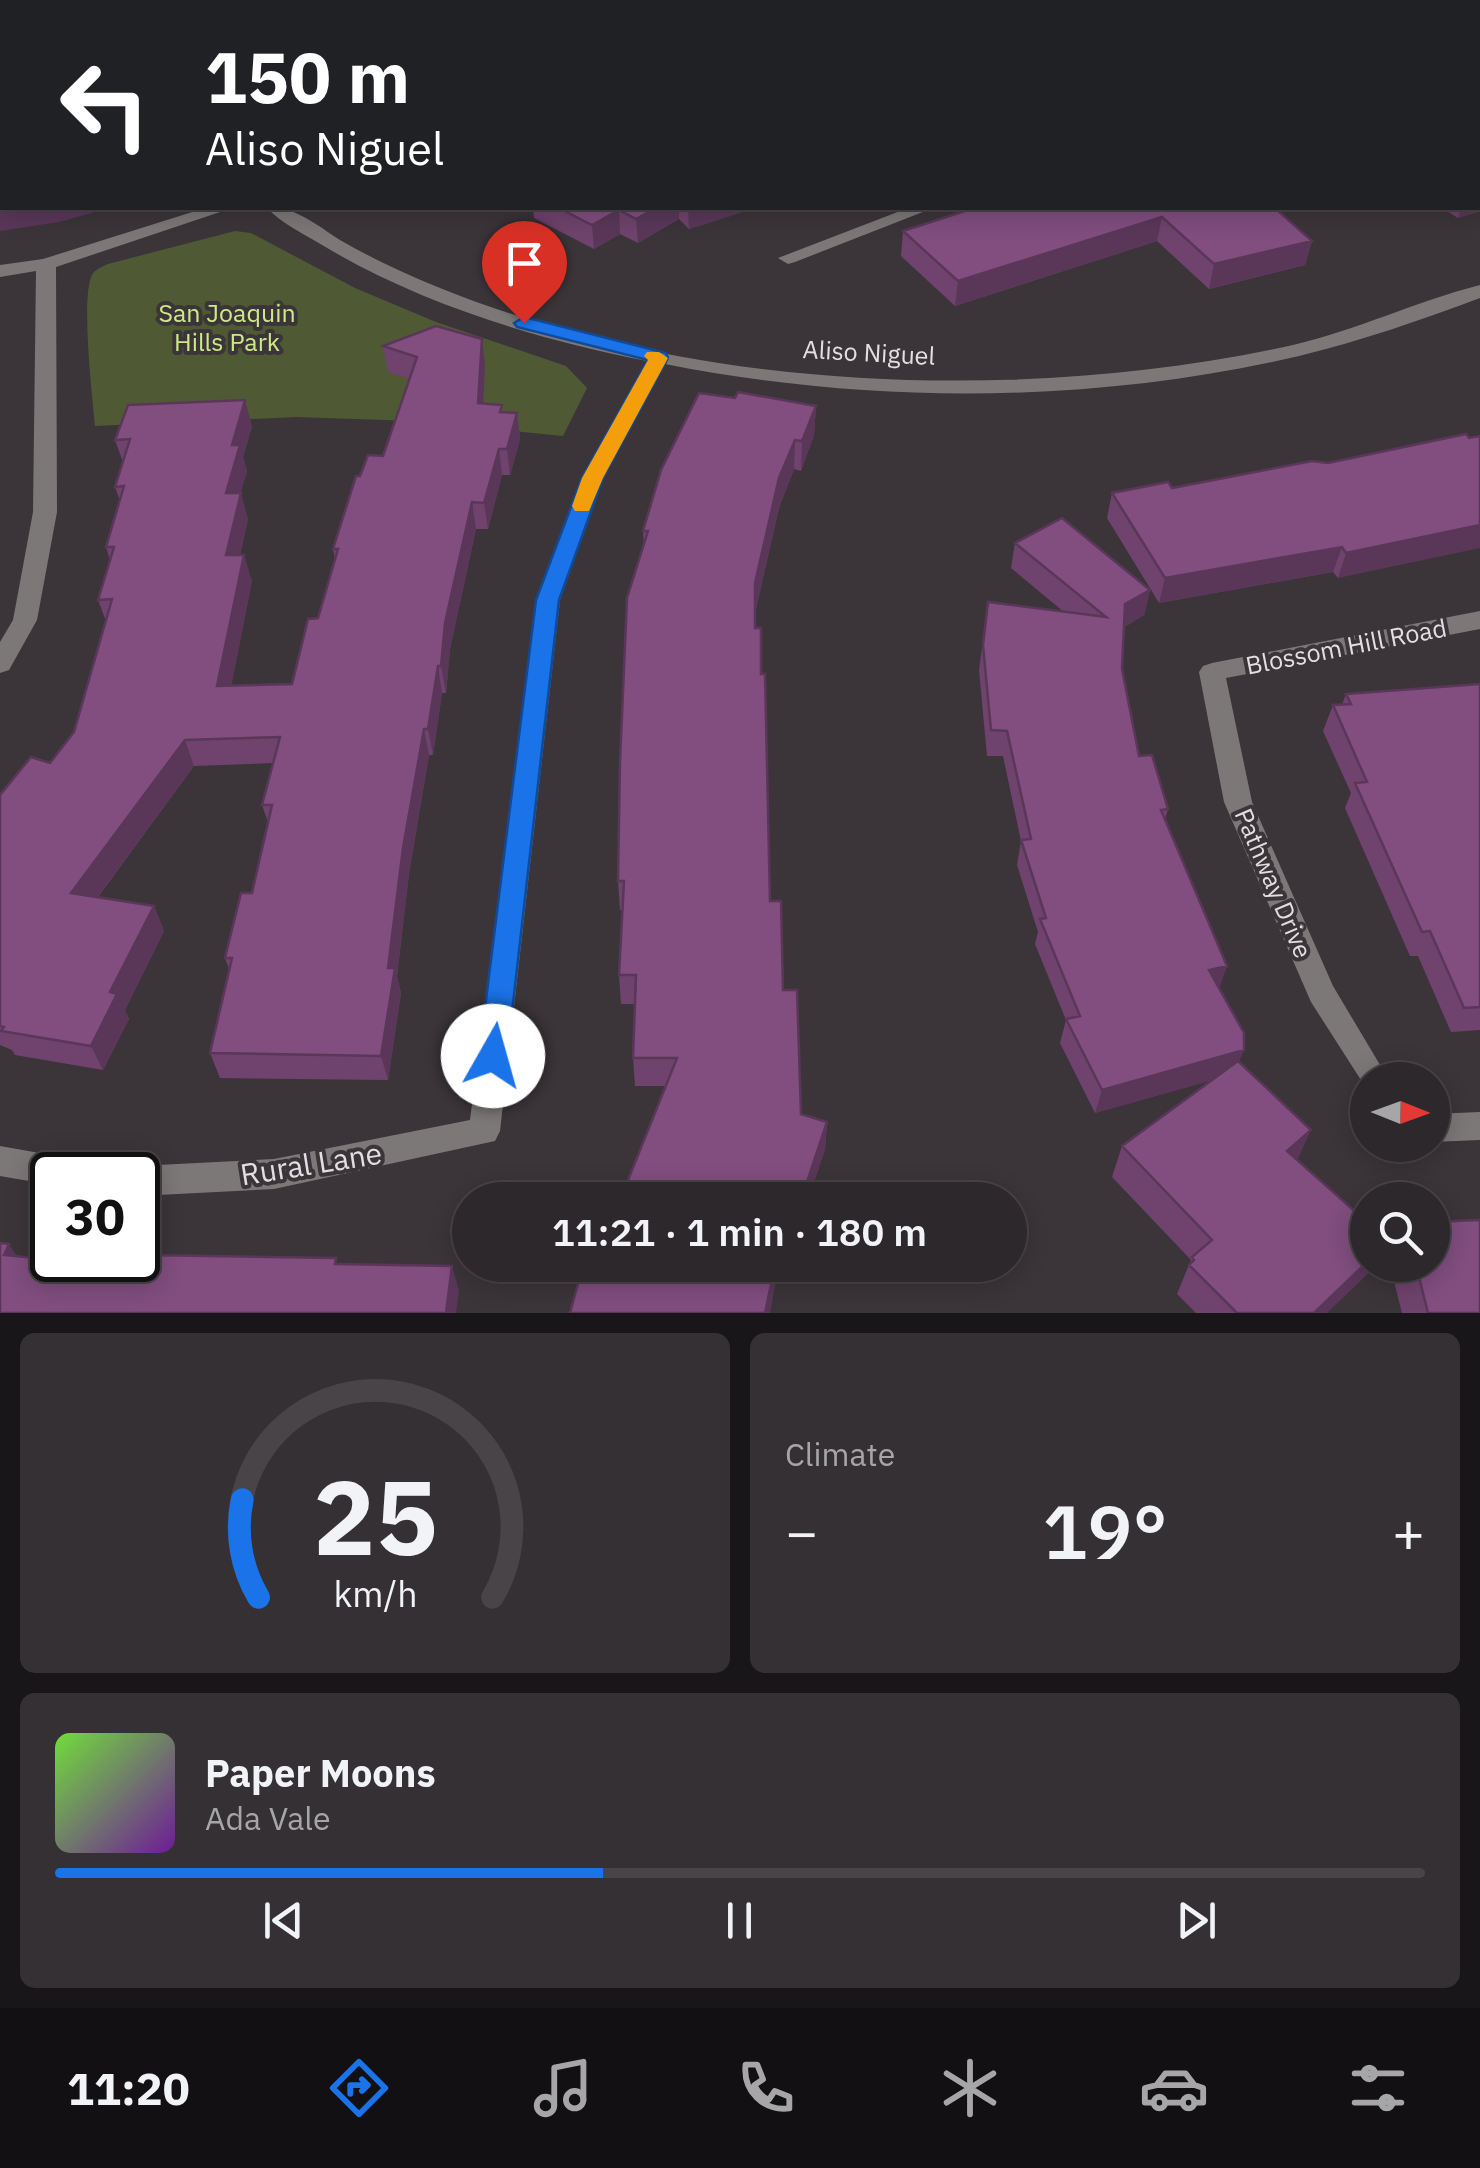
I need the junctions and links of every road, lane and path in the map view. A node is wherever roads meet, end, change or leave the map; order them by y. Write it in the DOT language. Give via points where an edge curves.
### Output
graph roads {
  1 [pos="217,210"];
  2 [pos="279,210"];
  3 [pos="919,210"];
  4 [pos="788,258"];
  5 [pos="46,264"];
  6 [pos="0,271"];
  7 [pos="1480,291"];
  8 [pos="659,358"];
  9 [pos="1480,620"];
  10 [pos="0,664"];
  11 [pos="1212,672"];
  12 [pos="1363,1062"];
  13 [pos="1480,1126"];
  14 [pos="1450,1127"];
  15 [pos="0,1161"];
  16 [pos="30,1166"];
  17 [pos="160,1180"];
  1 -- 5 [label="street"];
  2 -- 8 [label="street, Aliso Niguel" via="389,274 555,333"];
  3 -- 4 [label="street"];
  5 -- 6 [label="street"];
  5 -- 10 [label="street" via="46,512 25,620"];
  7 -- 8 [label="street, Aliso Niguel" via="1351,336 1150,376 890,384"];
  8 -- 17 [label="street, Rural Lane" via="592,478 548,600 484,1131 274,1174"];
  9 -- 11 [label="street, Blossom Hill Road"];
  11 -- 12 [label="street, Pathway Drive" via="1238,802 1321,993"];
  13 -- 14 [label="street"];
  15 -- 16 [label="street"];
}
